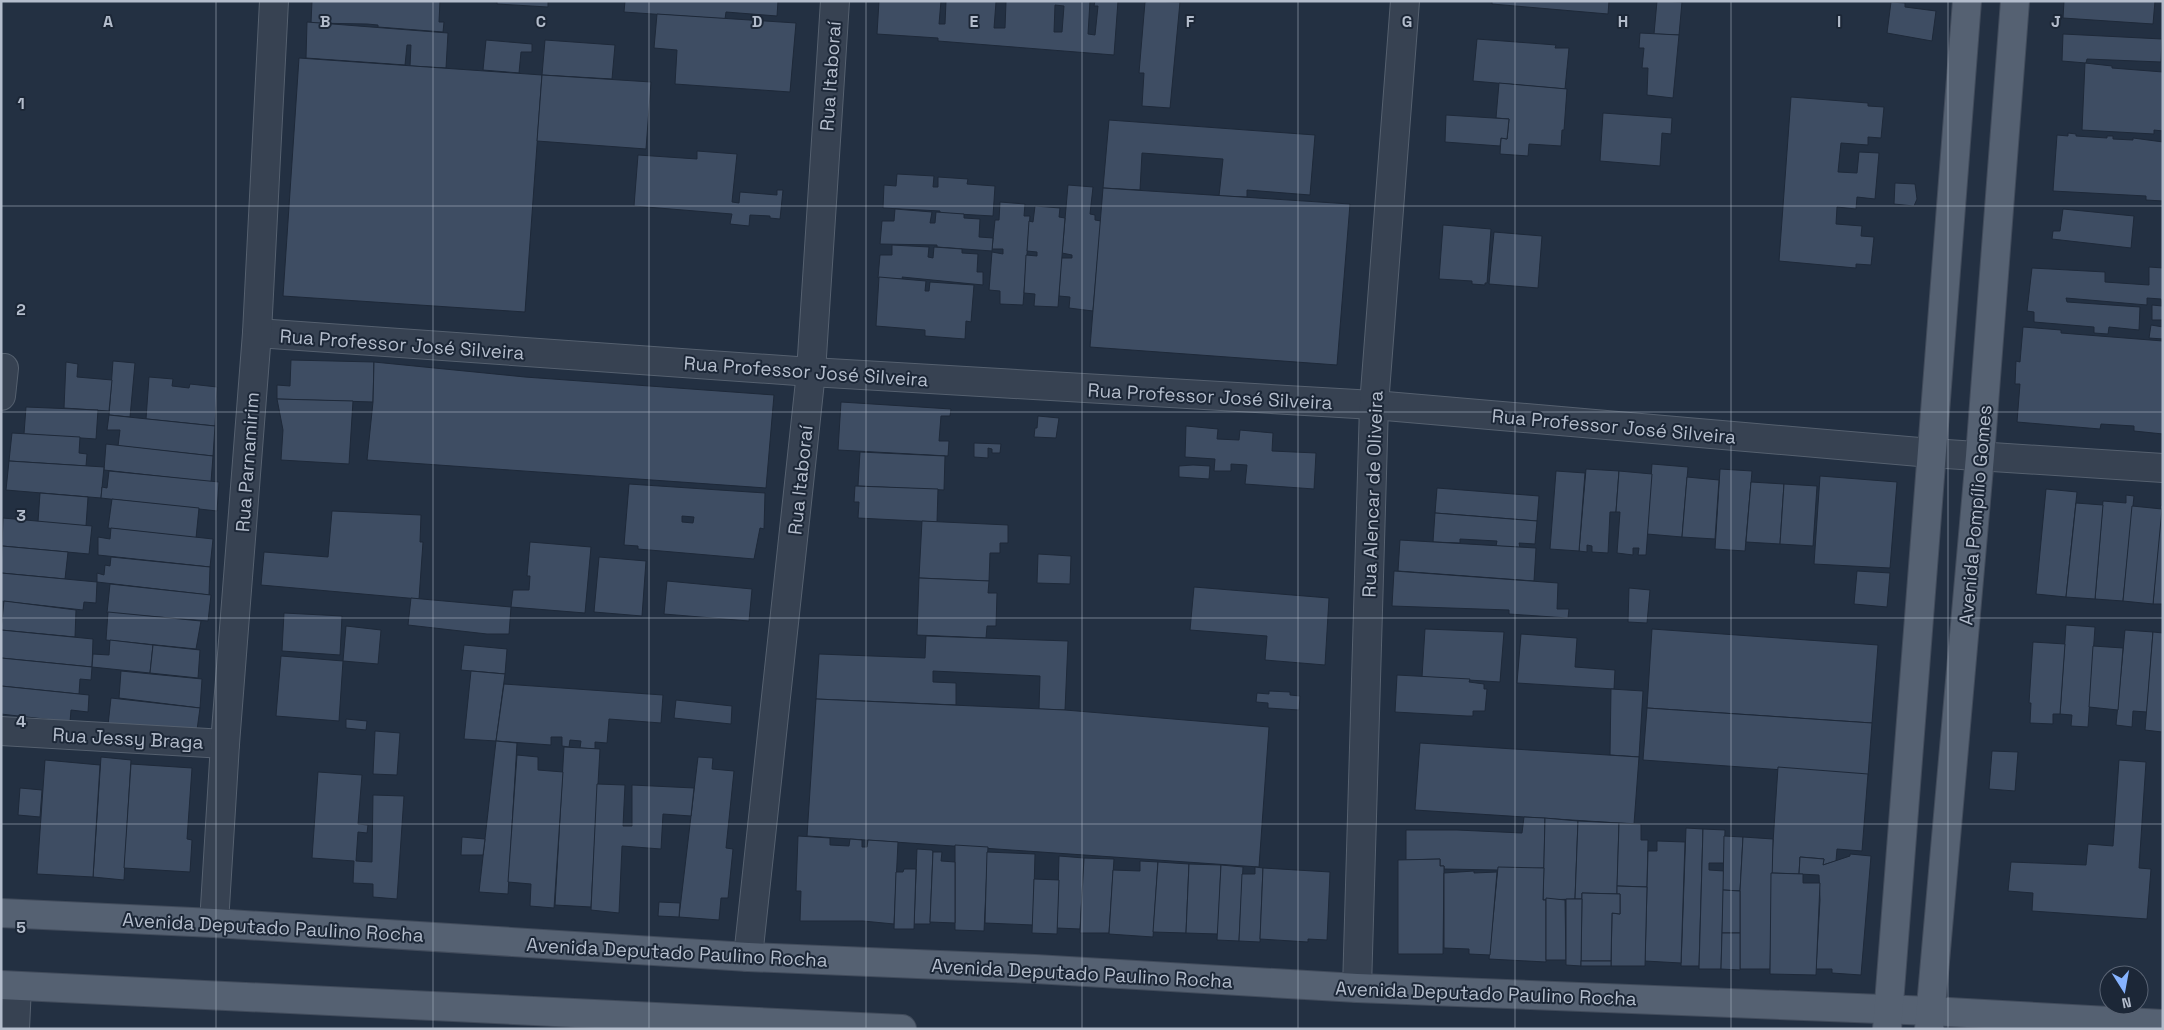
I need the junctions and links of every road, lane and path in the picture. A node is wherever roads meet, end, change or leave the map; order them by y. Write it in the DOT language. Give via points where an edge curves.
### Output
graph roads {
  1 [pos="274,1"];
  2 [pos="835,1"];
  3 [pos="1405,1"];
  4 [pos="1967,1"];
  5 [pos="2015,1"];
  6 [pos="257,333"];
  7 [pos="4,368"];
  8 [pos="811,372"];
  9 [pos="1,396"];
  10 [pos="1374,406"];
  11 [pos="1931,453"];
  12 [pos="1980,456"];
  13 [pos="2163,468"];
  14 [pos="1,731"];
  15 [pos="225,744"];
  16 [pos="1,913"];
  17 [pos="214,923"];
  18 [pos="748,957"];
  19 [pos="9,986"];
  20 [pos="1357,988"];
  21 [pos="1887,1019"];
  22 [pos="1930,1020"];
  23 [pos="2163,1024"];
  24 [pos="15,1029"];
  25 [pos="902,1029"];
  1 -- 6 [label="street, Rua Parnamirim"];
  2 -- 8 [label="street, Rua Itaboraí"];
  3 -- 10 [label="street, Rua Alencar de Oliveira"];
  4 -- 11 [label="main road"];
  5 -- 12 [label="main road, Avenida Pompílio Gomes"];
  6 -- 8 [label="street, Rua Professor José Silveira"];
  6 -- 15 [label="street, Rua Parnamirim"];
  7 -- 9 [label="street"];
  8 -- 10 [label="street, Rua Professor José Silveira"];
  8 -- 18 [label="street, Rua Itaboraí"];
  10 -- 11 [label="street, Rua Professor José Silveira"];
  10 -- 20 [label="street, Rua Alencar de Oliveira"];
  11 -- 12 [label="street, Rua Professor José Silveira"];
  11 -- 21 [label="main road"];
  12 -- 13 [label="street, Rua Professor José Silveira"];
  12 -- 22 [label="main road, Avenida Pompílio Gomes"];
  14 -- 15 [label="street, Rua Jessy Braga"];
  15 -- 17 [label="street, Rua Parnamirim"];
  16 -- 17 [label="main road, Avenida Deputado Paulino Rocha"];
  17 -- 18 [label="main road, Avenida Deputado Paulino Rocha"];
  18 -- 20 [label="main road, Avenida Deputado Paulino Rocha" via="1035,968"];
  19 -- 24 [label="street"];
  19 -- 25 [label="main road"];
  20 -- 21 [label="main road, Avenida Deputado Paulino Rocha"];
  21 -- 22 [label="main road, Avenida Deputado Paulino Rocha"];
  22 -- 23 [label="main road, Avenida Deputado Paulino Rocha"];
}
